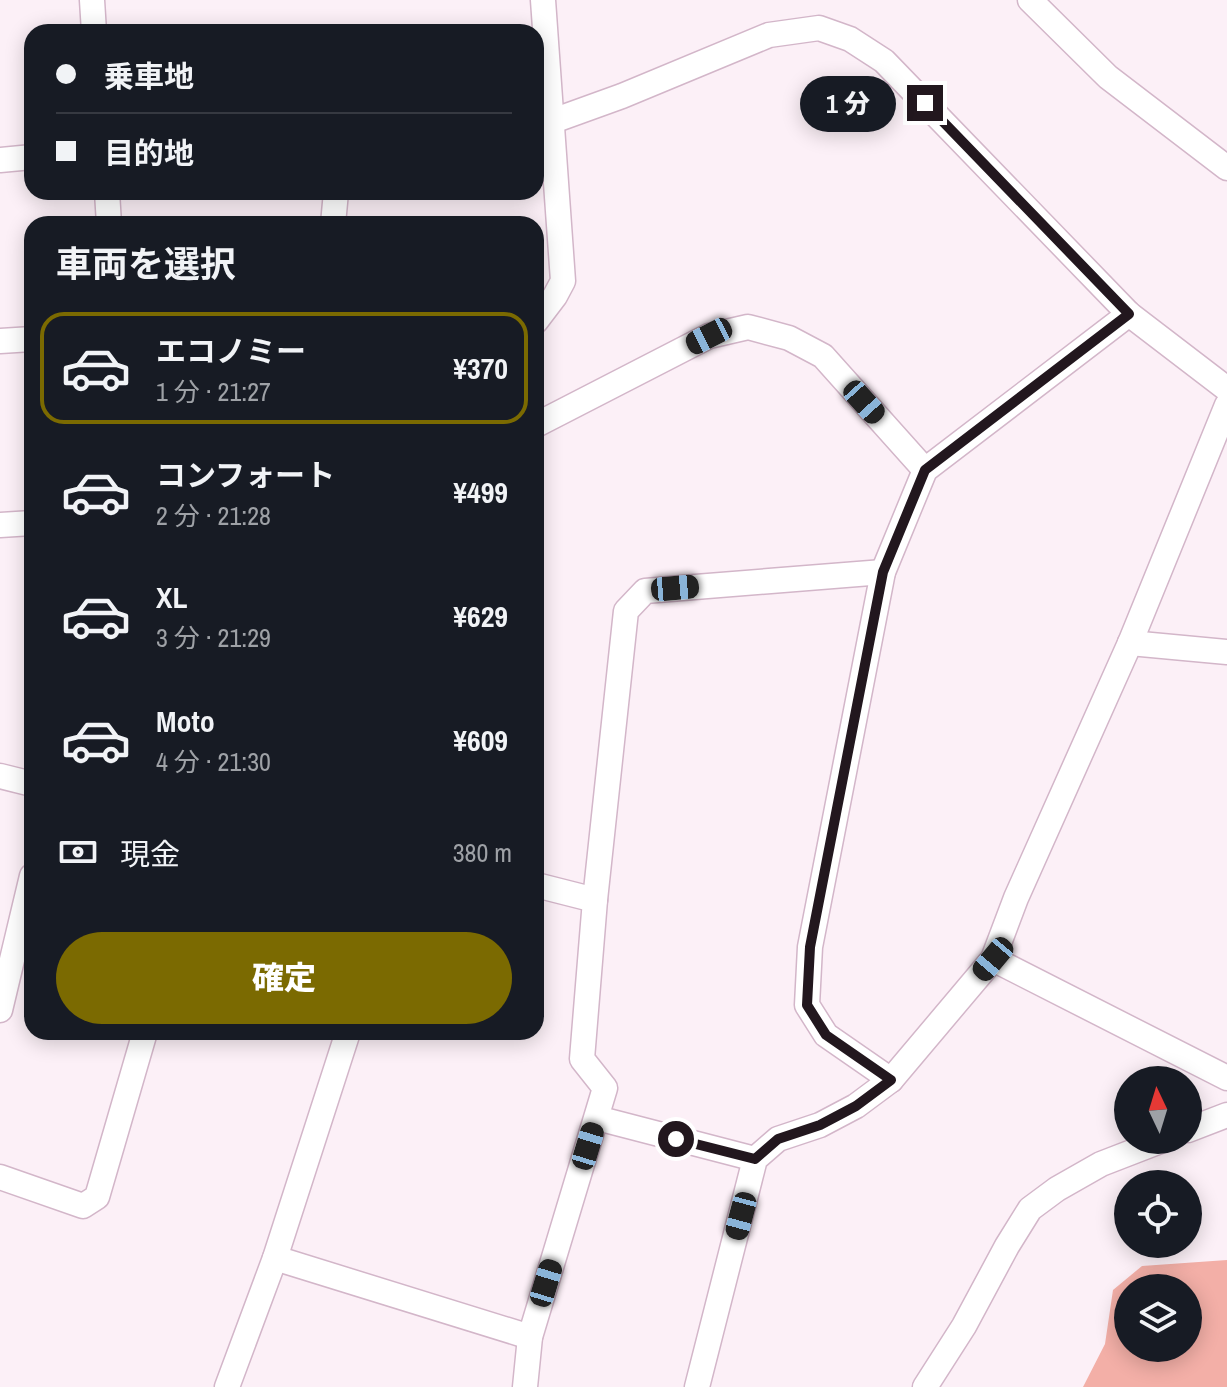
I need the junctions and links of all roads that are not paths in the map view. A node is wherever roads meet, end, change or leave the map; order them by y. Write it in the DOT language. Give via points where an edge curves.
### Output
graph roads {
  1 [pos="92,0"];
  2 [pos="543,0"];
  3 [pos="1030,0"];
  4 [pos="94,24"];
  5 [pos="543,24"];
  6 [pos="544,122"];
  7 [pos="544,130"];
  8 [pos="24,158"];
  9 [pos="0,160"];
  10 [pos="1227,168"];
  11 [pos="544,310"];
  12 [pos="1129,314"];
  13 [pos="24,340"];
  14 [pos="0,341"];
  15 [pos="1227,389"];
  16 [pos="1227,405"];
  17 [pos="544,421"];
  18 [pos="925,470"];
  19 [pos="24,524"];
  20 [pos="0,525"];
  21 [pos="883,572"];
  22 [pos="1130,643"];
  23 [pos="1227,652"];
  24 [pos="0,776"];
  25 [pos="24,782"];
  26 [pos="544,887"];
  27 [pos="595,900"];
  28 [pos="24,910"];
  29 [pos="993,959"];
  30 [pos="0,1010"];
  31 [pos="143,1040"];
  32 [pos="345,1040"];
  33 [pos="1227,1078"];
  34 [pos="891,1080"];
  35 [pos="1227,1115"];
  36 [pos="597,1118"];
  37 [pos="1202,1125"];
  38 [pos="1127,1154"];
  39 [pos="755,1159"];
  40 [pos="0,1177"];
  41 [pos="275,1258"];
  42 [pos="530,1337"];
  43 [pos="227,1387"];
  44 [pos="525,1387"];
  45 [pos="697,1387"];
  46 [pos="925,1387"];
  1 -- 4 [label="street"];
  2 -- 5 [label="street"];
  3 -- 10 [label="street" via="1108,77"];
  6 -- 12 [label="street" via="622,96 769,35 819,28 850,39 884,61"];
  7 -- 11 [label="street" via="563,281"];
  8 -- 9 [label="street"];
  12 -- 15 [label="street"];
  12 -- 18 [label="street"];
  13 -- 14 [label="street"];
  16 -- 22 [label="street"];
  17 -- 18 [label="street" via="709,336 748,327 789,338 823,356"];
  18 -- 21 [label="street"];
  19 -- 20 [label="street"];
  21 -- 27 [label="street" via="645,591 626,611"];
  21 -- 34 [label="street" via="810,947 807,1005 826,1035"];
  22 -- 23 [label="street"];
  22 -- 29 [label="street"];
  24 -- 25 [label="street"];
  26 -- 27 [label="street"];
  27 -- 36 [label="street" via="582,1059 605,1088"];
  28 -- 30 [label="street"];
  29 -- 33 [label="street"];
  29 -- 34 [label="street"];
  31 -- 40 [label="street" via="97,1197 83,1206"];
  32 -- 41 [label="street"];
  34 -- 39 [label="street" via="820,1125 778,1139"];
  35 -- 37 [label="street"];
  36 -- 39 [label="street"];
  36 -- 42 [label="street"];
  38 -- 46 [label="street" via="1101,1164 1030,1209"];
  39 -- 45 [label="street"];
  41 -- 42 [label="street"];
  41 -- 43 [label="street"];
  42 -- 44 [label="street"];
}
